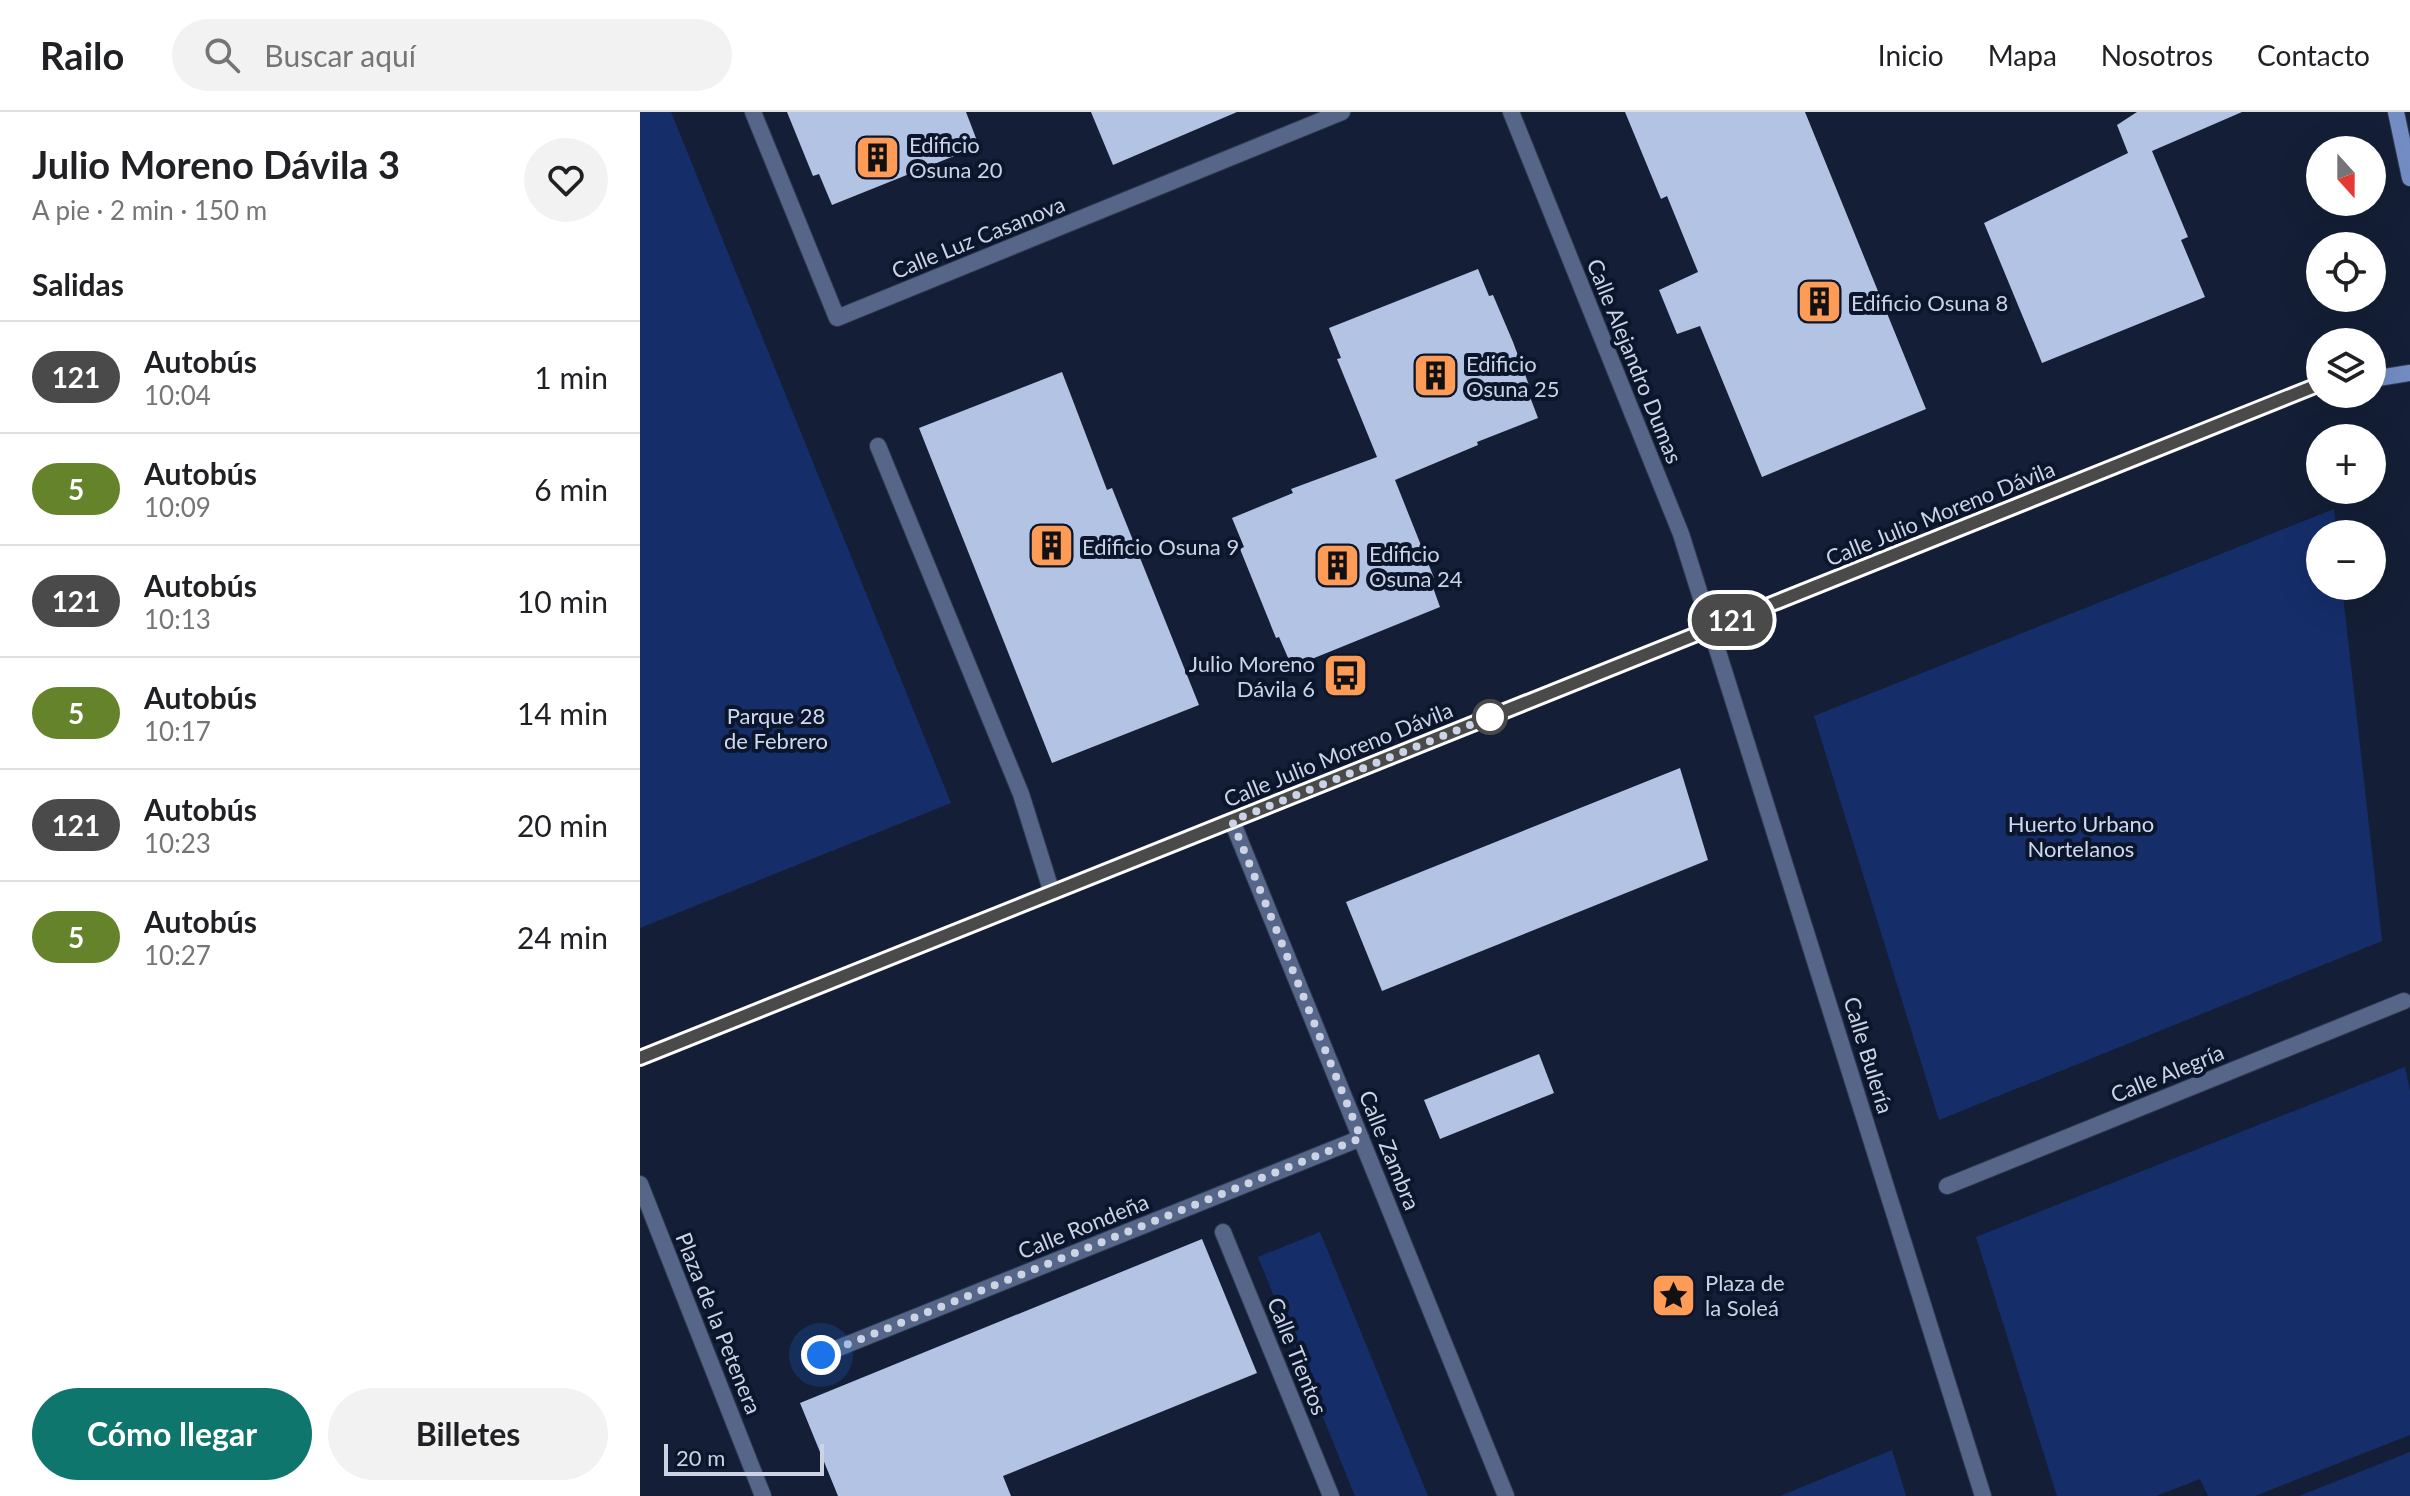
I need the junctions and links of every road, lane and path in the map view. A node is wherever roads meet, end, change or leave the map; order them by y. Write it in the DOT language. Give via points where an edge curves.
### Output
graph roads {
  1 [pos="753,112"];
  2 [pos="1342,112"];
  3 [pos="1511,112"];
  4 [pos="2396,112"];
  5 [pos="2410,178"];
  6 [pos="2410,373"];
  7 [pos="2386,377"];
  8 [pos="2306,390"];
  9 [pos="878,446"];
  10 [pos="1712,628"];
  11 [pos="1232,821"];
  12 [pos="1052,893"];
  13 [pos="2404,1001"];
  14 [pos="640,1058"];
  15 [pos="1361,1138"];
  16 [pos="640,1184"];
  17 [pos="1947,1186"];
  18 [pos="645,1213"];
  19 [pos="1223,1232"];
  20 [pos="821,1355"];
  21 [pos="763,1496"];
  22 [pos="1331,1496"];
  23 [pos="1506,1496"];
  24 [pos="1983,1496"];
  1 -- 2 [label="street, Calle Luz Casanova" via="837,318"];
  3 -- 10 [label="street, Calle Alejandro Dumas" via="1681,534"];
  4 -- 5 [label="main road"];
  6 -- 7 [label="main road"];
  8 -- 10 [label="main road, Calle Julio Moreno Dávila"];
  9 -- 12 [label="street" via="1021,794"];
  10 -- 11 [label="main road, Calle Julio Moreno Dávila"];
  10 -- 24 [label="street, Calle Bulería"];
  11 -- 12 [label="main road, Calle Julio Moreno Dávila"];
  11 -- 15 [label="street, Calle Zambra"];
  12 -- 14 [label="main road, Calle Julio Moreno Dávila"];
  13 -- 17 [label="street, Calle Alegría"];
  15 -- 20 [label="street, Calle Rondeña"];
  15 -- 23 [label="street, Calle Zambra"];
  16 -- 18 [label="street, Plaza de la Petenera"];
  18 -- 21 [label="street, Plaza de la Petenera"];
  19 -- 22 [label="street, Calle Tientos"];
}
